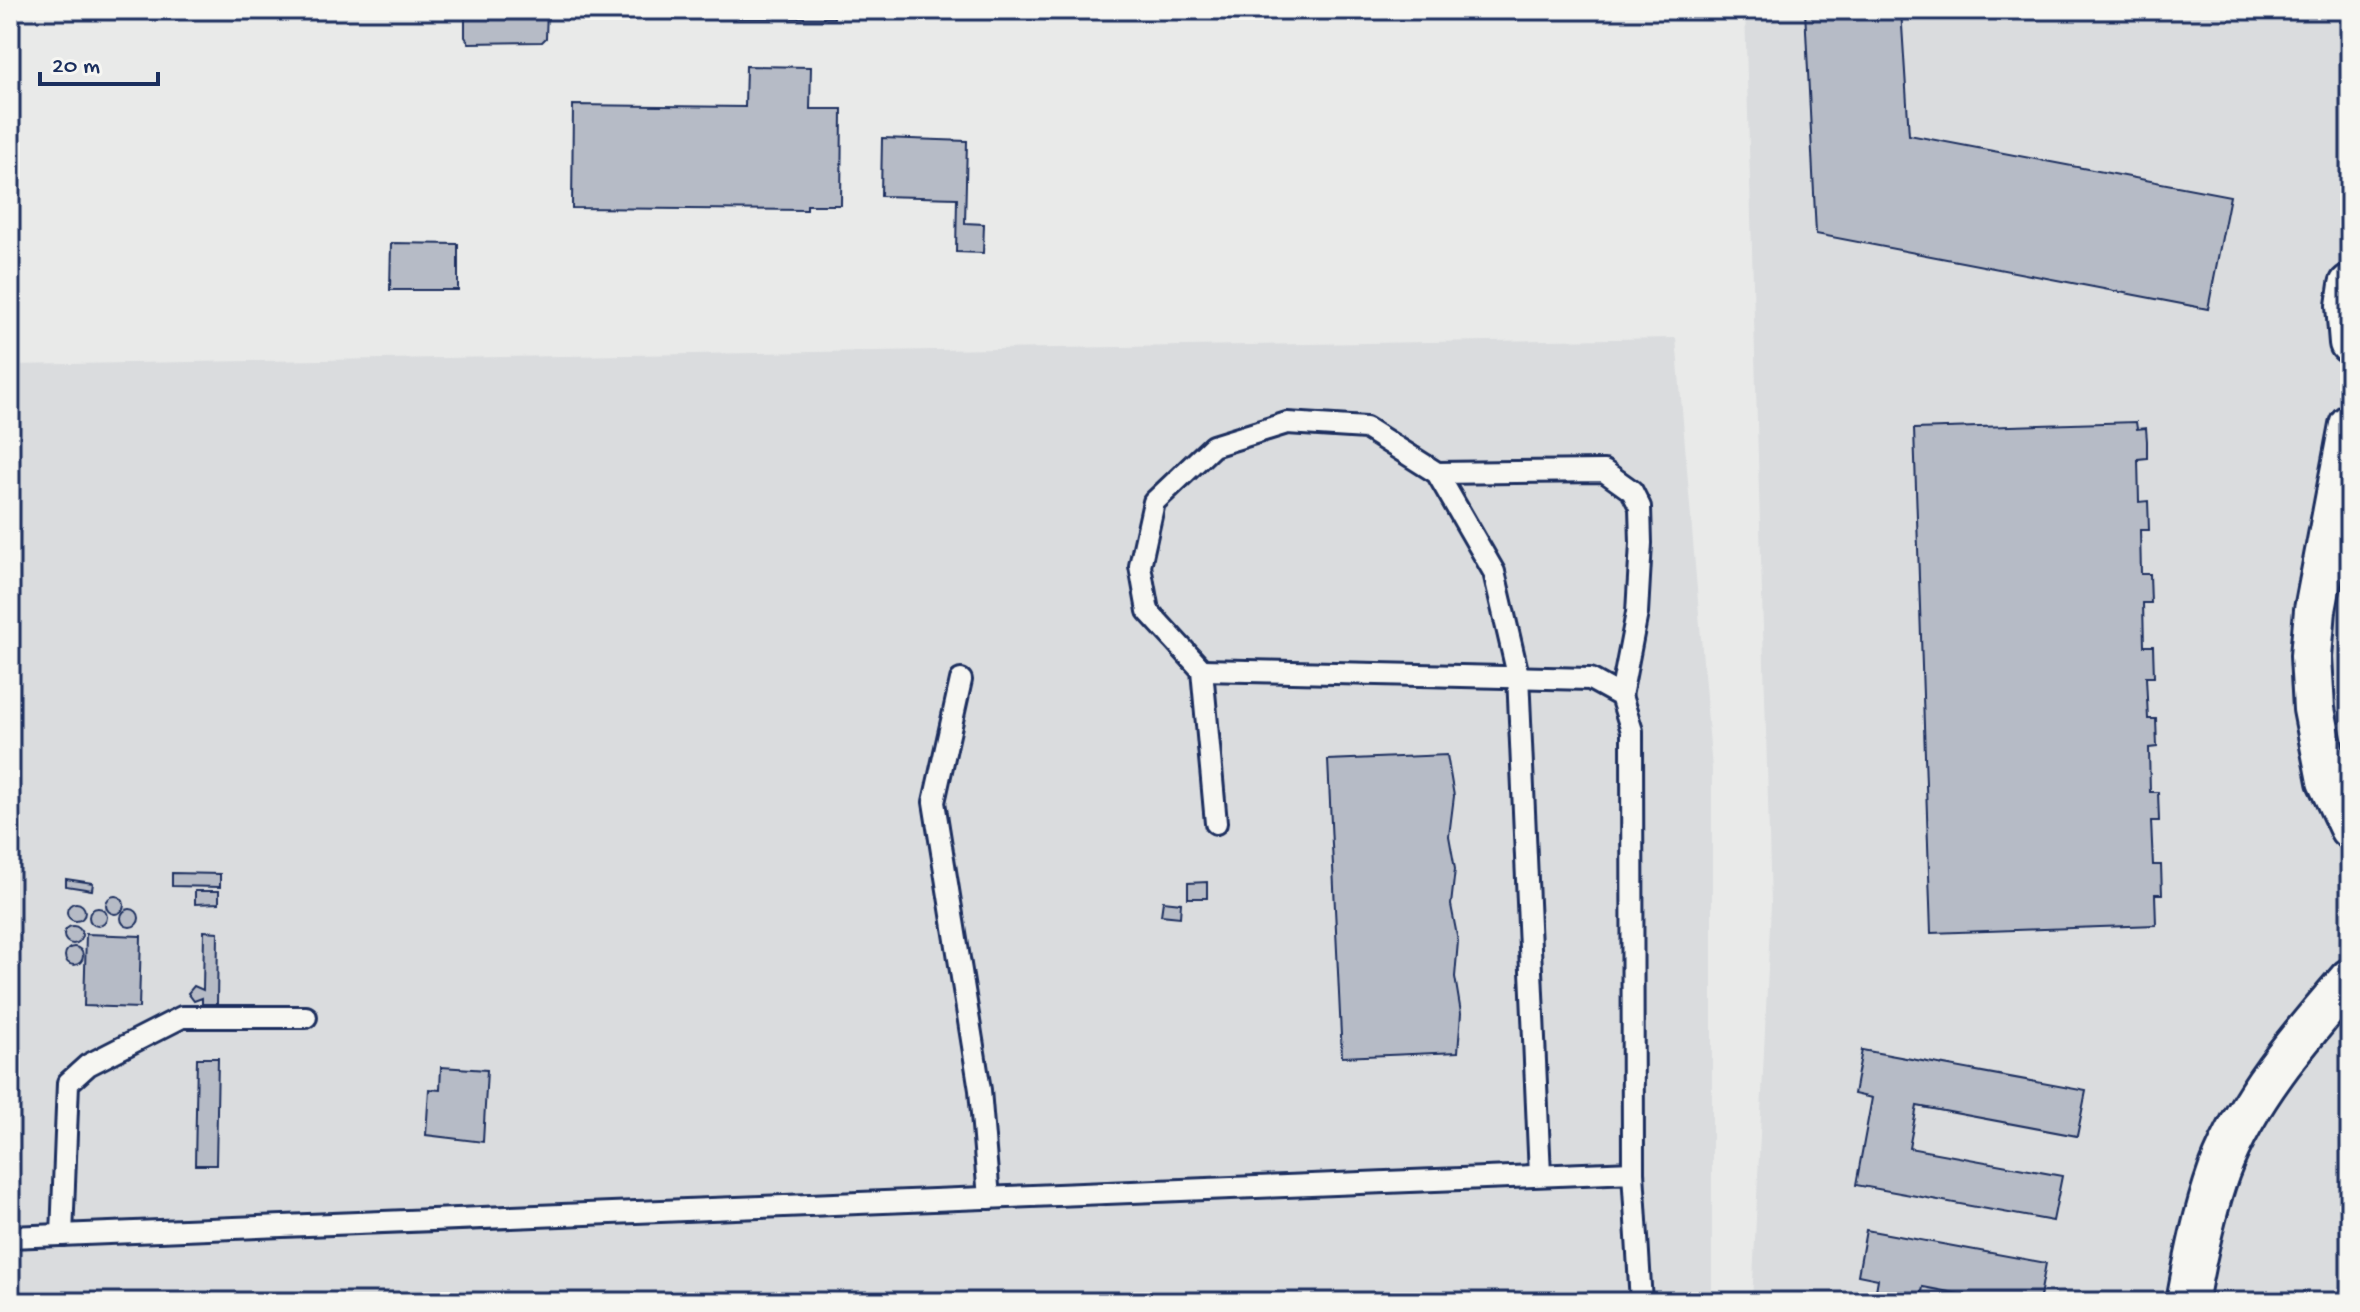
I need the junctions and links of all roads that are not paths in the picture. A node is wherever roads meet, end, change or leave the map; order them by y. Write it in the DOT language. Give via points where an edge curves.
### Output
graph roads {
  1 [pos="2350,285"];
  2 [pos="2350,343"];
  3 [pos="2350,425"];
  4 [pos="1437,473"];
  5 [pos="1202,670"];
  6 [pos="1518,675"];
  7 [pos="961,680"];
  8 [pos="1621,696"];
  9 [pos="1216,823"];
  10 [pos="2350,828"];
  11 [pos="2350,979"];
  12 [pos="306,1017"];
  13 [pos="1633,1172"];
  14 [pos="1540,1175"];
  15 [pos="989,1198"];
  16 [pos="62,1235"];
  17 [pos="10,1237"];
  18 [pos="1641,1302"];
  19 [pos="2187,1302"];
  1 -- 2 [label="street"];
  3 -- 10 [label="street" via="2311,656 2314,709 2328,781"];
  4 -- 5 [label="lane" via="1366,428 1287,423 1213,446 1154,502 1140,566 1148,611"];
  4 -- 6 [label="lane" via="1494,572"];
  4 -- 8 [label="lane" via="1604,471 1632,491 1640,507 1641,543 1637,613"];
  5 -- 6 [label="lane"];
  5 -- 9 [label="lane"];
  6 -- 8 [label="lane" via="1590,679"];
  6 -- 14 [label="lane"];
  7 -- 15 [label="lane" via="934,802 980,1090"];
  8 -- 13 [label="lane" via="1632,731"];
  11 -- 19 [label="street" via="2280,1063 2249,1110 2219,1170"];
  12 -- 16 [label="lane" via="182,1017 88,1065 68,1083"];
  13 -- 14 [label="lane"];
  13 -- 18 [label="lane"];
  14 -- 15 [label="lane"];
  15 -- 16 [label="lane"];
  16 -- 17 [label="lane"];
}
